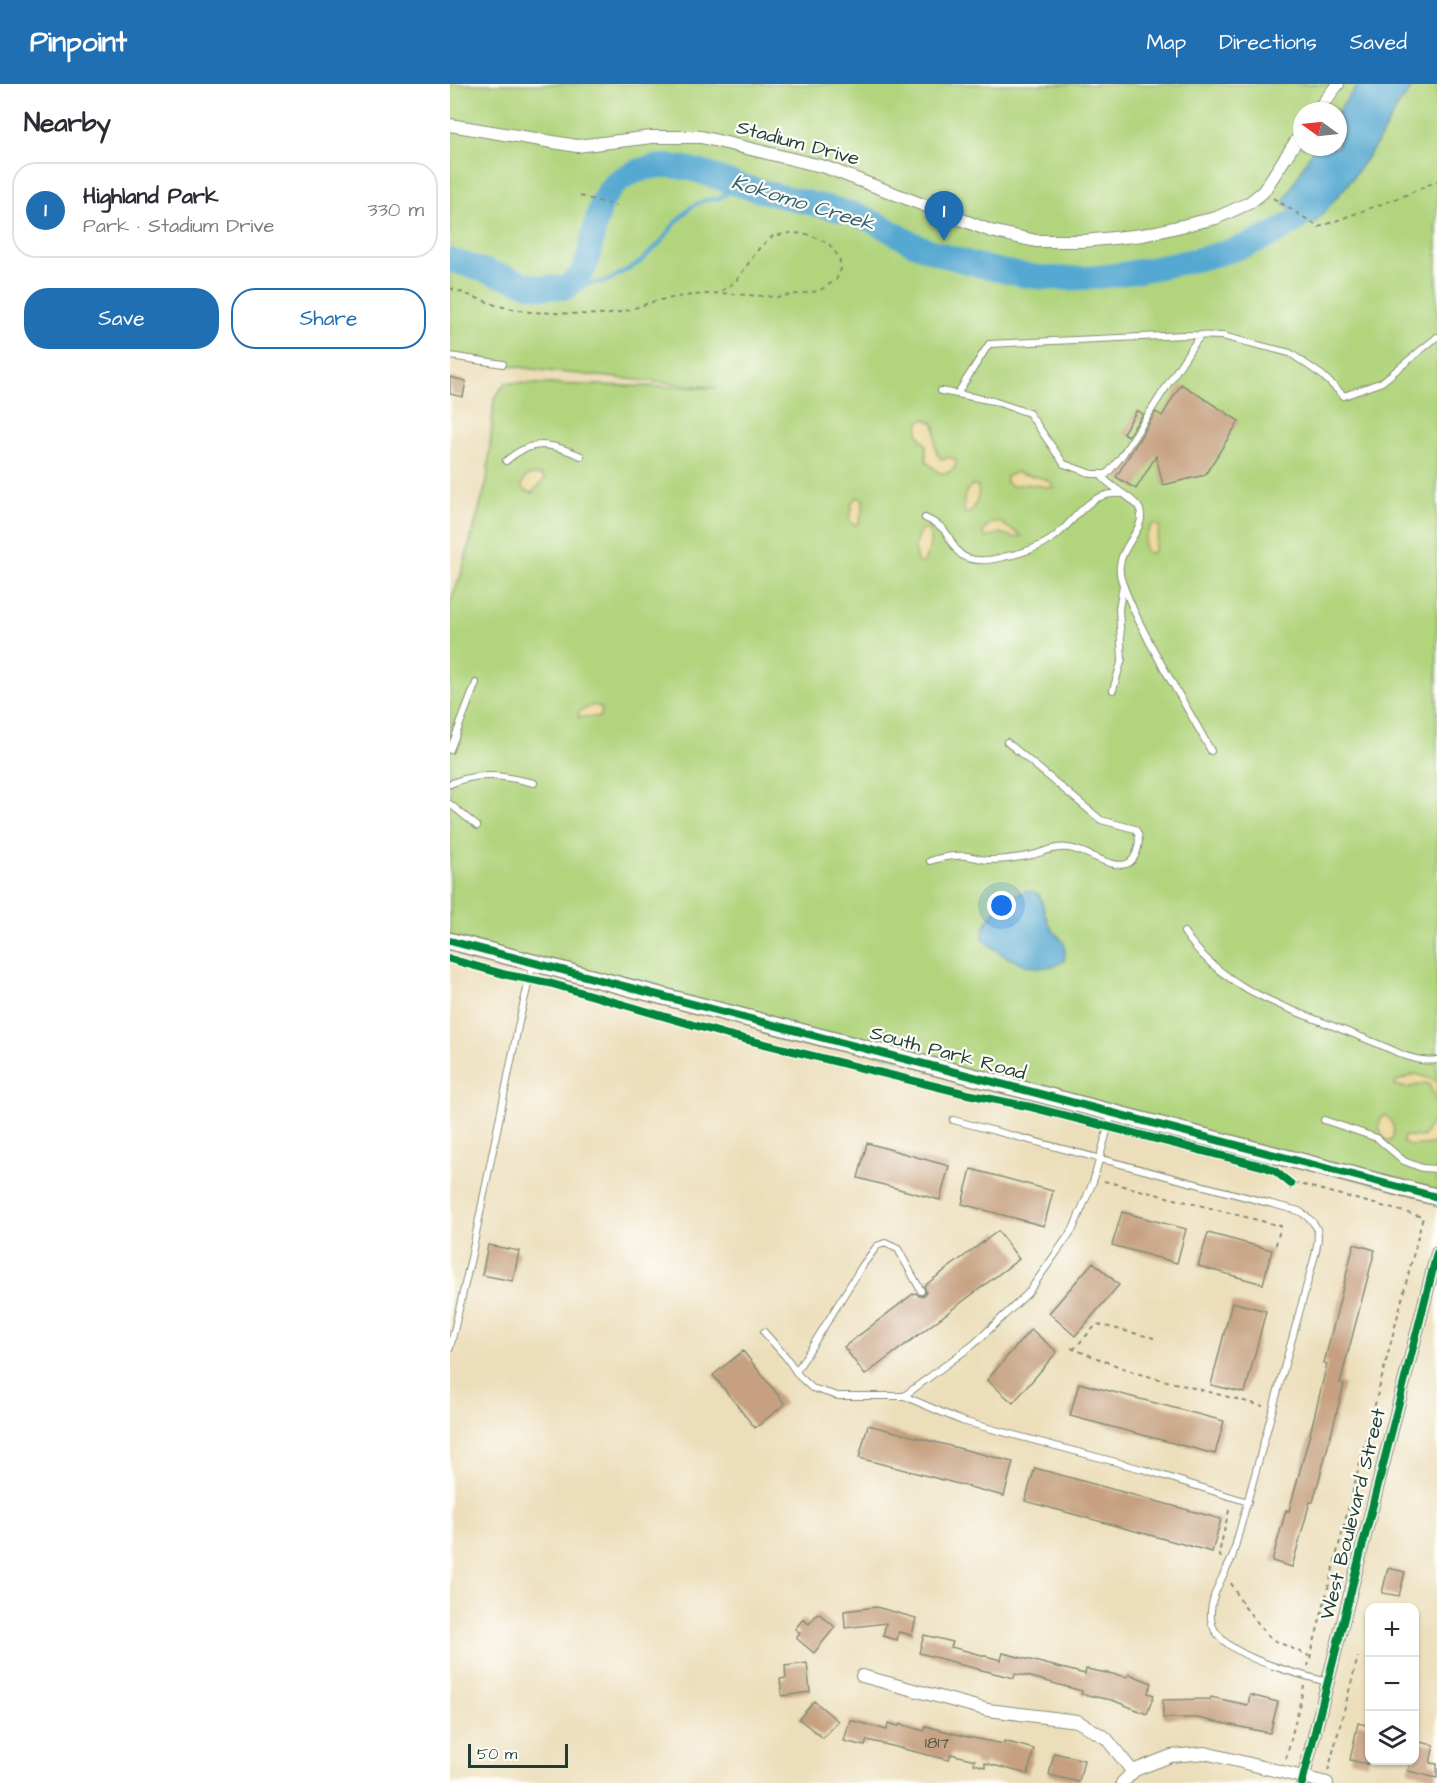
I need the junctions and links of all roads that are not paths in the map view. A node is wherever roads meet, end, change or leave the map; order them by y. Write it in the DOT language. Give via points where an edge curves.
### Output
graph roads {
  1 [pos="1338,84"];
  2 [pos="1324,102"];
  3 [pos="450,124"];
  4 [pos="1293,146"];
  5 [pos="1201,335"];
  6 [pos="1437,337"];
  7 [pos="450,356"];
  8 [pos="503,364"];
  9 [pos="940,392"];
  10 [pos="957,394"];
  11 [pos="581,456"];
  12 [pos="506,461"];
  13 [pos="1100,474"];
  14 [pos="1124,494"];
  15 [pos="925,518"];
  16 [pos="1123,585"];
  17 [pos="476,683"];
  18 [pos="1113,690"];
  19 [pos="1007,742"];
  20 [pos="450,750"];
  21 [pos="1211,751"];
  22 [pos="534,783"];
  23 [pos="450,784"];
  24 [pos="450,804"];
  25 [pos="477,826"];
  26 [pos="930,861"];
  27 [pos="1184,932"];
  28 [pos="450,941"];
  29 [pos="533,963"];
  30 [pos="1437,1059"];
  31 [pos="1112,1113"];
  32 [pos="953,1120"];
  33 [pos="1324,1120"];
  34 [pos="1100,1158"];
  35 [pos="1437,1169"];
  36 [pos="1437,1197"];
  37 [pos="1437,1253"];
  38 [pos="921,1291"];
  39 [pos="765,1332"];
  40 [pos="450,1347"];
  41 [pos="796,1372"];
  42 [pos="904,1396"];
  43 [pos="1248,1502"];
  44 [pos="862,1676"];
  45 [pos="1328,1682"];
  46 [pos="1133,1772"];
  47 [pos="1303,1780"];
  48 [pos="1122,1783"];
  49 [pos="1326,1783"];
  1 -- 2 [label="street"];
  3 -- 4 [label="street, Stadium Drive" via="577,146 652,137 701,137 825,167 991,231 1036,241 1143,235 1216,218 1263,192"];
  5 -- 6 [label="lane" via="1222,336 1290,353 1344,396 1382,382"];
  5 -- 10 [label="lane" via="989,344"];
  5 -- 13 [label="lane" via="1121,457 1107,474"];
  7 -- 8 [label="lane"];
  9 -- 10 [label="lane"];
  10 -- 13 [label="lane" via="1029,413 1064,464"];
  11 -- 12 [label="lane" via="562,447 532,445"];
  13 -- 14 [label="lane" via="1107,484"];
  14 -- 15 [label="lane" via="1113,493 1091,501 1053,539 1038,547 990,560 967,558 937,523"];
  14 -- 16 [label="lane" via="1140,508 1142,516 1121,556 1118,567"];
  16 -- 18 [label="lane" via="1119,609 1122,659"];
  16 -- 21 [label="lane" via="1153,648"];
  17 -- 20 [label="lane"];
  19 -- 26 [label="lane" via="1101,820 1135,829 1139,839 1133,859 1120,865 1079,850 1057,848 1001,859 958,856"];
  22 -- 23 [label="lane" via="487,775"];
  24 -- 25 [label="lane"];
  27 -- 30 [label="lane" via="1208,962 1279,1006 1403,1055"];
  28 -- 29 [label="street, South Park Road"];
  29 -- 31 [label="street, South Park Road"];
  29 -- 40 [label="lane"];
  31 -- 34 [label="lane"];
  31 -- 36 [label="street, South Park Road"];
  32 -- 34 [label="lane"];
  33 -- 35 [label="lane" via="1377,1138 1404,1161"];
  34 -- 42 [label="lane" via="1072,1228 1028,1293 974,1344"];
  34 -- 43 [label="lane" via="1299,1211 1317,1227 1315,1255"];
  37 -- 45 [label="street, West Boulevard Street"];
  38 -- 41 [label="lane" via="898,1249 885,1244 877,1246"];
  39 -- 41 [label="lane"];
  41 -- 42 [label="lane" via="812,1388 838,1396"];
  42 -- 43 [label="lane" via="962,1421"];
  43 -- 45 [label="lane" via="1232,1558 1213,1600 1211,1620 1218,1635 1229,1645"];
  44 -- 46 [label="street" via="988,1710 1077,1721 1106,1738"];
  45 -- 47 [label="street, West Boulevard Street"];
  46 -- 47 [label="street" via="1171,1756 1205,1753"];
  46 -- 48 [label="street"];
  47 -- 49 [label="street"];
}
